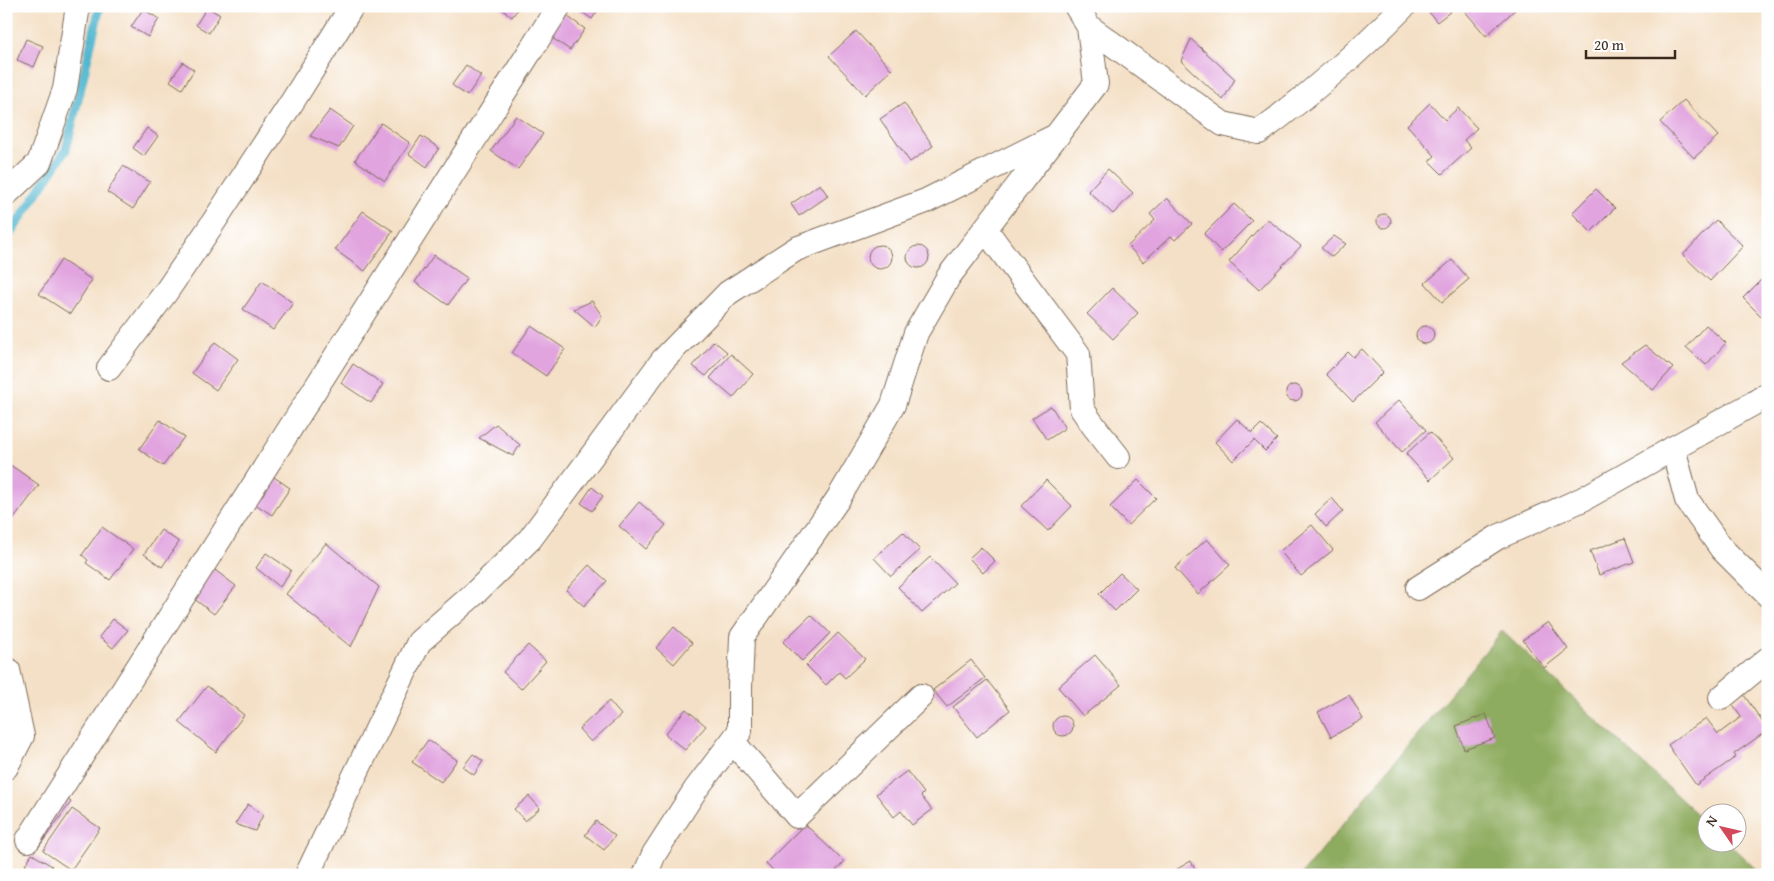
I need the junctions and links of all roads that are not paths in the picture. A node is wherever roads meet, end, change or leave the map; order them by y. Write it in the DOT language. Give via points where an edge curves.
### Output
graph roads {
  1 [pos="78,6"];
  2 [pos="352,6"];
  3 [pos="559,6"];
  4 [pos="1076,6"];
  5 [pos="1404,6"];
  6 [pos="1090,27"];
  7 [pos="1058,136"];
  8 [pos="6,194"];
  9 [pos="985,229"];
  10 [pos="109,368"];
  11 [pos="1768,394"];
  12 [pos="1673,448"];
  13 [pos="1118,457"];
  14 [pos="1418,588"];
  15 [pos="1768,595"];
  16 [pos="1768,659"];
  17 [pos="8,670"];
  18 [pos="921,696"];
  19 [pos="1721,698"];
  20 [pos="733,742"];
  21 [pos="6,767"];
  22 [pos="28,840"];
  23 [pos="307,875"];
  24 [pos="645,875"];
  1 -- 8 [label="street" via="64,89 39,163"];
  2 -- 10 [label="street" via="200,242"];
  3 -- 22 [label="street"];
  4 -- 6 [label="street"];
  5 -- 6 [label="street" via="1300,102 1259,132 1223,124"];
  6 -- 7 [label="street" via="1096,84"];
  7 -- 9 [label="street"];
  7 -- 23 [label="street" via="926,201 796,249 728,293 663,360 530,539 419,642"];
  9 -- 13 [label="street" via="1078,354 1082,409"];
  9 -- 20 [label="street" via="949,276 916,333 893,405 838,499 742,636 740,731"];
  11 -- 12 [label="street"];
  12 -- 14 [label="street" via="1583,499 1498,537"];
  12 -- 15 [label="street" via="1687,500 1722,549"];
  16 -- 19 [label="street"];
  17 -- 21 [label="street" via="22,736"];
  18 -- 20 [label="street" via="797,816"];
  20 -- 24 [label="street" via="696,789 654,854"];
}
